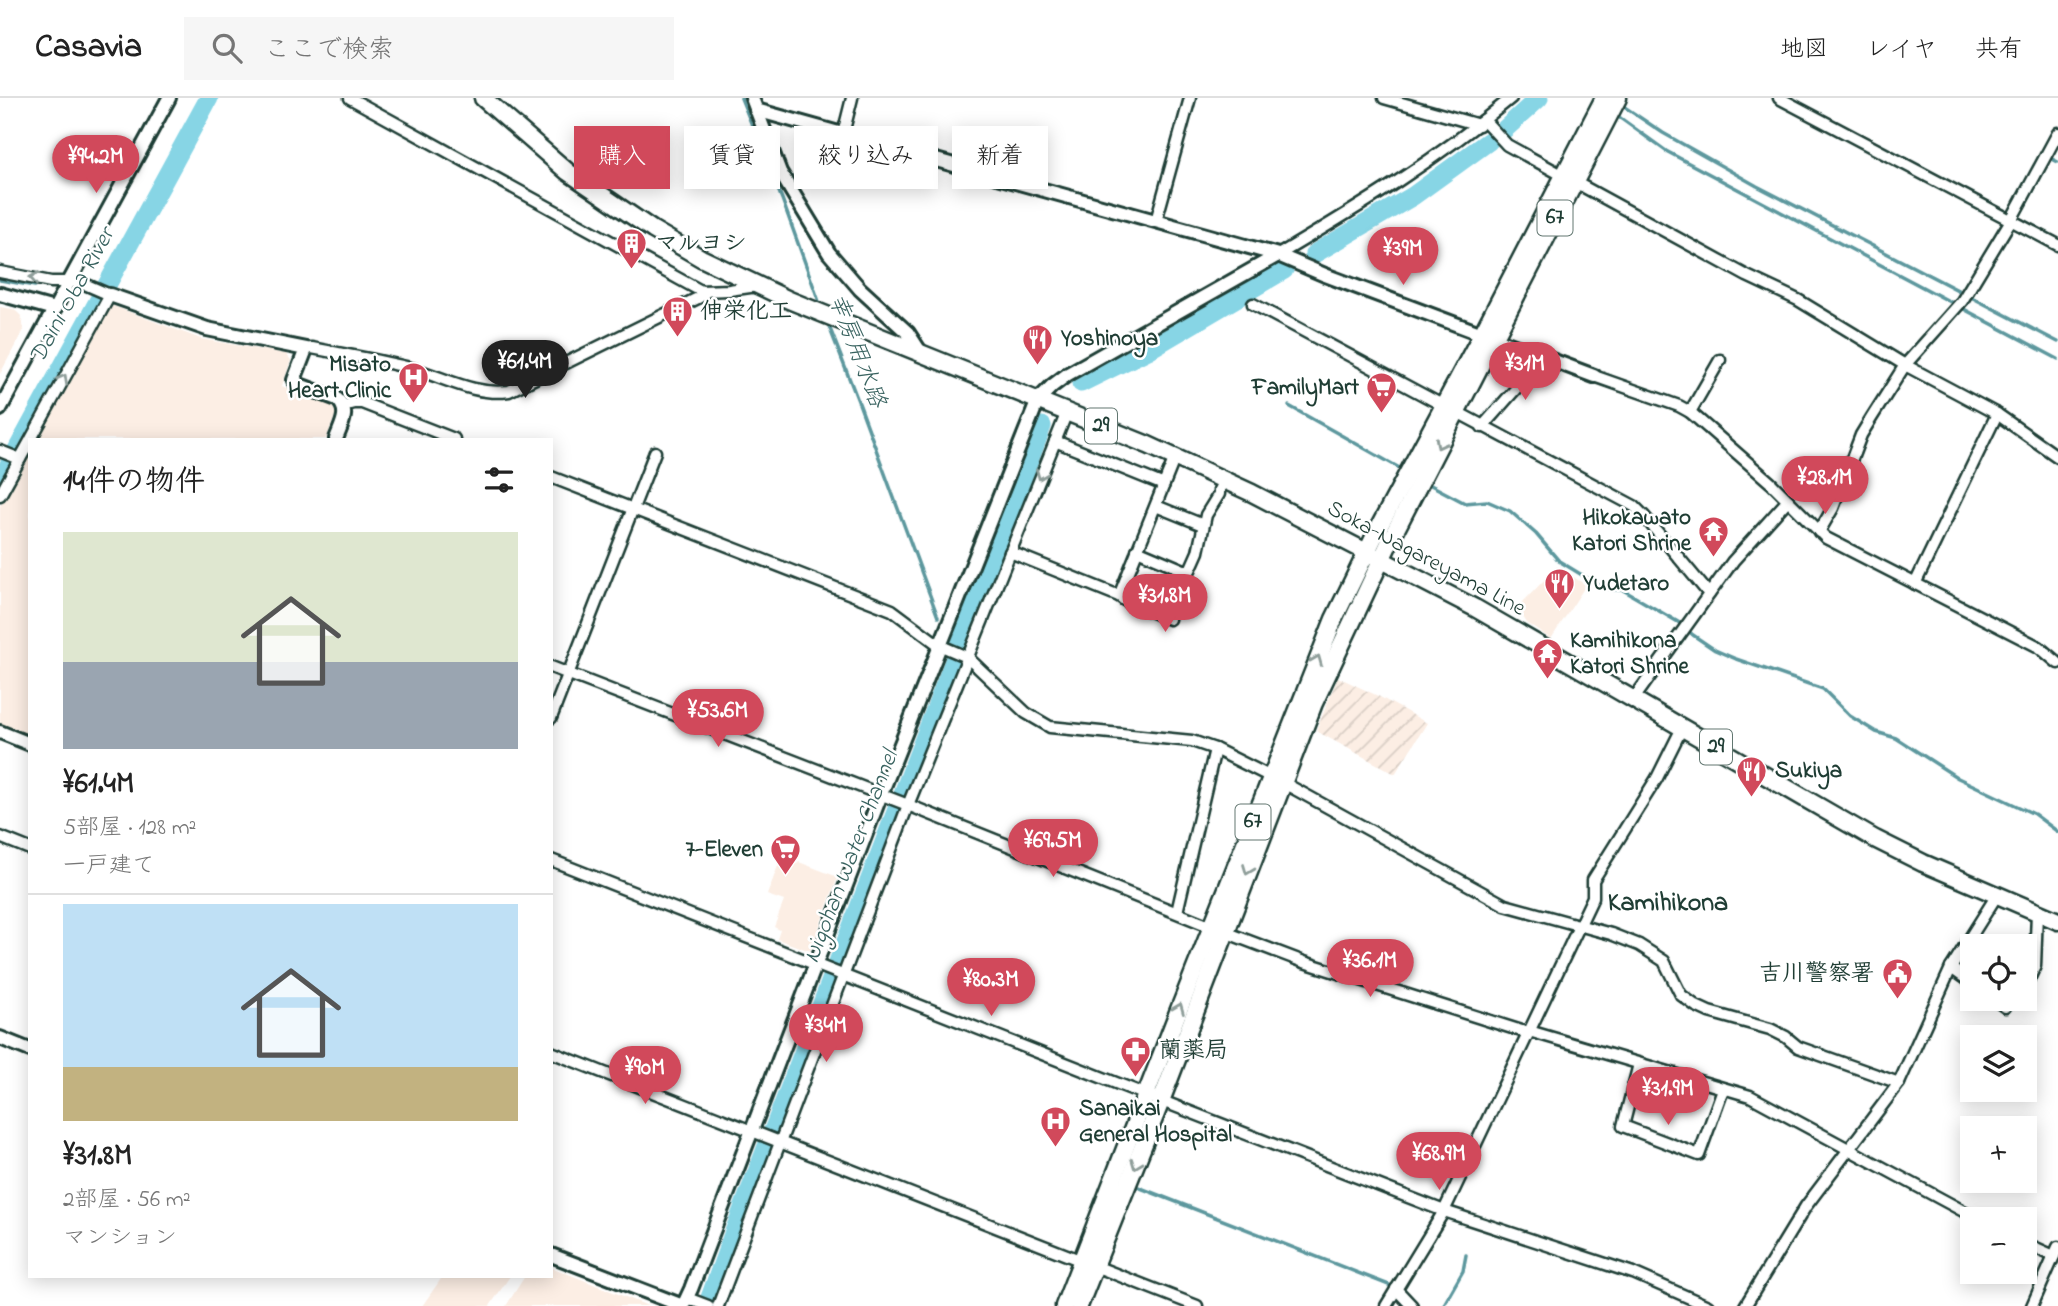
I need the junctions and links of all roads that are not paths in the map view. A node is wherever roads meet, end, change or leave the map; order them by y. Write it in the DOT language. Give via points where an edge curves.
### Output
graph roads {
  1 [pos="169,98"];
  2 [pos="349,98"];
  3 [pos="483,98"];
  4 [pos="852,98"];
  5 [pos="1190,98"];
  6 [pos="1384,98"];
  7 [pos="1511,98"];
  8 [pos="1604,98"];
  9 [pos="1618,98"];
  10 [pos="1779,98"];
  11 [pos="754,104"];
  12 [pos="1481,122"];
  13 [pos="819,126"];
  14 [pos="845,126"];
  15 [pos="2058,134"];
  16 [pos="938,160"];
  17 [pos="1569,179"];
  18 [pos="2011,220"];
  19 [pos="1156,221"];
  20 [pos="2058,245"];
  21 [pos="1278,255"];
  22 [pos="0,272"];
  23 [pos="68,283"];
  24 [pos="757,286"];
  25 [pos="706,291"];
  26 [pos="0,294"];
  27 [pos="110,295"];
  28 [pos="1253,304"];
  29 [pos="54,309"];
  30 [pos="1488,337"];
  31 [pos="306,349"];
  32 [pos="921,353"];
  33 [pos="1544,358"];
  34 [pos="1720,360"];
  35 [pos="1905,365"];
  36 [pos="1594,376"];
  37 [pos="1038,400"];
  38 [pos="344,406"];
  39 [pos="0,408"];
  40 [pos="1451,409"];
  41 [pos="1067,412"];
  42 [pos="1690,412"];
  43 [pos="1997,414"];
  44 [pos="1482,427"];
  45 [pos="31,438"];
  46 [pos="335,438"];
  47 [pos="451,438"];
  48 [pos="1055,441"];
  49 [pos="28,444"];
  50 [pos="0,451"];
  51 [pos="655,452"];
  52 [pos="1175,457"];
  53 [pos="2058,457"];
  54 [pos="20,459"];
  55 [pos="553,478"];
  56 [pos="1224,480"];
  57 [pos="1164,485"];
  58 [pos="0,495"];
  59 [pos="1788,500"];
  60 [pos="1156,506"];
  61 [pos="633,510"];
  62 [pos="1203,525"];
  63 [pos="1819,532"];
  64 [pos="1137,551"];
  65 [pos="1010,552"];
  66 [pos="1374,556"];
  67 [pos="1184,570"];
  68 [pos="1915,584"];
  69 [pos="1709,594"];
  70 [pos="1119,596"];
  71 [pos="945,648"];
  72 [pos="967,657"];
  73 [pos="2058,663"];
  74 [pos="553,668"];
  75 [pos="568,674"];
  76 [pos="1633,700"];
  77 [pos="553,713"];
  78 [pos="1682,727"];
  79 [pos="0,732"];
  80 [pos="28,743"];
  81 [pos="1215,749"];
  82 [pos="1277,780"];
  83 [pos="880,796"];
  84 [pos="902,803"];
  85 [pos="0,837"];
  86 [pos="28,848"];
  87 [pos="553,861"];
  88 [pos="1997,895"];
  89 [pos="1177,912"];
  90 [pos="2037,912"];
  91 [pos="2058,921"];
  92 [pos="1580,925"];
  93 [pos="1218,930"];
  94 [pos="2036,934"];
  95 [pos="822,968"];
  96 [pos="1951,968"];
  97 [pos="1960,974"];
  98 [pos="843,976"];
  99 [pos="1528,1032"];
  100 [pos="0,1038"];
  101 [pos="28,1049"];
  102 [pos="553,1053"];
  103 [pos="1639,1064"];
  104 [pos="1899,1083"];
  105 [pos="1723,1089"];
  106 [pos="1153,1098"];
  107 [pos="751,1131"];
  108 [pos="773,1139"];
  109 [pos="1850,1149"];
  110 [pos="1960,1209"];
  111 [pos="1444,1210"];
  112 [pos="2037,1246"];
  113 [pos="2056,1251"];
  114 [pos="553,1256"];
  115 [pos="1089,1263"];
  116 [pos="1396,1289"];
  117 [pos="692,1304"];
  118 [pos="718,1306"];
  119 [pos="1064,1306"];
  120 [pos="1079,1306"];
  121 [pos="1197,1306"];
  122 [pos="1386,1306"];
  123 [pos="1412,1306"];
  124 [pos="1709,1306"];
  125 [pos="1745,1306"];
  126 [pos="2032,1306"];
  1 -- 23 [label="street"];
  2 -- 25 [label="street"];
  3 -- 24 [label="main road, 29" via="607,200 701,258"];
  4 -- 14 [label="street"];
  5 -- 19 [label="street"];
  6 -- 12 [label="street"];
  7 -- 12 [label="street"];
  8 -- 17 [label="main road, 67"];
  9 -- 17 [label="main road, 67"];
  10 -- 18 [label="street"];
  11 -- 13 [label="street"];
  11 -- 32 [label="street" via="791,194 829,253 860,289 908,332"];
  12 -- 17 [label="street" via="1507,145"];
  12 -- 21 [label="street" via="1405,177"];
  15 -- 18 [label="street"];
  16 -- 19 [label="street"];
  17 -- 30 [label="main road, 67"];
  17 -- 35 [label="street" via="1798,300"];
  18 -- 20 [label="street"];
  18 -- 35 [label="street" via="1962,301"];
  19 -- 21 [label="street"];
  21 -- 30 [label="street"];
  21 -- 37 [label="street" via="1068,374"];
  23 -- 22 [label="street, one-way"];
  23 -- 27 [label="street" via="80,282"];
  23 -- 29 [label="street"];
  24 -- 25 [label="street"];
  24 -- 32 [label="main road, Soka-Nagareyama Line / 29"];
  25 -- 31 [label="street" via="509,391 479,391 413,369"];
  26 -- 29 [label="street"];
  27 -- 31 [label="street" via="207,329"];
  45 -- 27 [label="street, one-way"];
  28 -- 40 [label="street"];
  29 -- 39 [label="street"];
  30 -- 33 [label="street"];
  30 -- 40 [label="main road, 67"];
  31 -- 38 [label="street" via="297,384"];
  32 -- 37 [label="main road, Soka-Nagareyama Line / 29"];
  33 -- 36 [label="street"];
  33 -- 44 [label="street"];
  34 -- 42 [label="street"];
  35 -- 43 [label="street"];
  35 -- 63 [label="street" via="1861,435"];
  36 -- 42 [label="street"];
  37 -- 41 [label="main road, Soka-Nagareyama Line / 29"];
  37 -- 71 [label="street"];
  38 -- 46 [label="street"];
  38 -- 47 [label="street" via="362,403"];
  40 -- 44 [label="street"];
  40 -- 66 [label="main road, 67"];
  41 -- 48 [label="street"];
  41 -- 52 [label="main road, Soka-Nagareyama Line / 29"];
  42 -- 59 [label="street"];
  43 -- 53 [label="street"];
  43 -- 68 [label="street"];
  44 -- 69 [label="street" via="1634,506"];
  48 -- 57 [label="street"];
  48 -- 65 [label="street, one-way"];
  49 -- 54 [label="street"];
  50 -- 54 [label="street"];
  51 -- 61 [label="street"];
  52 -- 56 [label="main road, Soka-Nagareyama Line / 29"];
  52 -- 57 [label="street"];
  54 -- 58 [label="street"];
  55 -- 61 [label="street"];
  56 -- 62 [label="street"];
  56 -- 66 [label="main road, Soka-Nagareyama Line / 29"];
  57 -- 60 [label="street"];
  59 -- 63 [label="street"];
  59 -- 69 [label="street"];
  60 -- 62 [label="street"];
  60 -- 64 [label="street"];
  61 -- 71 [label="street" via="892,610"];
  61 -- 75 [label="street"];
  62 -- 67 [label="street" via="1198,552 1190,570"];
  63 -- 68 [label="street"];
  64 -- 67 [label="street"];
  64 -- 70 [label="street"];
  65 -- 70 [label="street"];
  65 -- 72 [label="street"];
  66 -- 76 [label="main road, Soka-Nagareyama Line / 29" via="1475,608"];
  66 -- 82 [label="main road, 67"];
  67 -- 70 [label="street" via="1172,594 1169,619"];
  68 -- 73 [label="street" via="2039,647"];
  69 -- 76 [label="street"];
  71 -- 72 [label="street"];
  71 -- 83 [label="street"];
  72 -- 81 [label="street" via="1026,713 1050,727 1192,741"];
  72 -- 84 [label="street"];
  74 -- 75 [label="street"];
  75 -- 77 [label="street"];
  75 -- 83 [label="street"];
  76 -- 78 [label="main road, Soka-Nagareyama Line / 29"];
  78 -- 88 [label="main road, Soka-Nagareyama Line / 29" via="1875,839"];
  78 -- 92 [label="street" via="1657,778 1593,880 1593,897"];
  79 -- 80 [label="street"];
  81 -- 82 [label="street"];
  81 -- 89 [label="street"];
  82 -- 92 [label="street" via="1505,905"];
  82 -- 93 [label="main road, 67"];
  83 -- 84 [label="street"];
  83 -- 95 [label="street"];
  84 -- 89 [label="street"];
  84 -- 98 [label="street"];
  85 -- 86 [label="street"];
  87 -- 95 [label="street"];
  88 -- 90 [label="main road, Soka-Nagareyama Line / 29"];
  88 -- 96 [label="street"];
  89 -- 93 [label="street"];
  90 -- 91 [label="main road, Soka-Nagareyama Line / 29"];
  90 -- 94 [label="street"];
  92 -- 99 [label="street"];
  92 -- 104 [label="street" via="1623,938 1664,961 1681,995 1696,1006 1769,1029 1798,1047"];
  93 -- 99 [label="street" via="1304,962"];
  93 -- 106 [label="main road, 67"];
  95 -- 98 [label="street"];
  95 -- 107 [label="street"];
  96 -- 97 [label="street"];
  96 -- 104 [label="street"];
  98 -- 106 [label="street"];
  98 -- 108 [label="street"];
  99 -- 103 [label="street"];
  99 -- 111 [label="street"];
  100 -- 101 [label="street"];
  102 -- 107 [label="street"];
  103 -- 105 [label="street"];
  103 -- 105 [label="street" via="1623,1126 1699,1155"];
  104 -- 109 [label="street"];
  105 -- 109 [label="street" via="1750,1096"];
  106 -- 111 [label="street"];
  106 -- 115 [label="main road, 67"];
  107 -- 108 [label="street"];
  107 -- 117 [label="street"];
  108 -- 115 [label="street"];
  108 -- 118 [label="street"];
  109 -- 110 [label="street"];
  109 -- 125 [label="street" via="1806,1206"];
  111 -- 116 [label="street"];
  111 -- 124 [label="street" via="1633,1273"];
  112 -- 113 [label="street"];
  113 -- 126 [label="street"];
  114 -- 117 [label="street"];
  115 -- 119 [label="main road, 67"];
  115 -- 120 [label="main road, 67"];
  115 -- 121 [label="street"];
  116 -- 122 [label="street"];
  116 -- 123 [label="street"];
}
